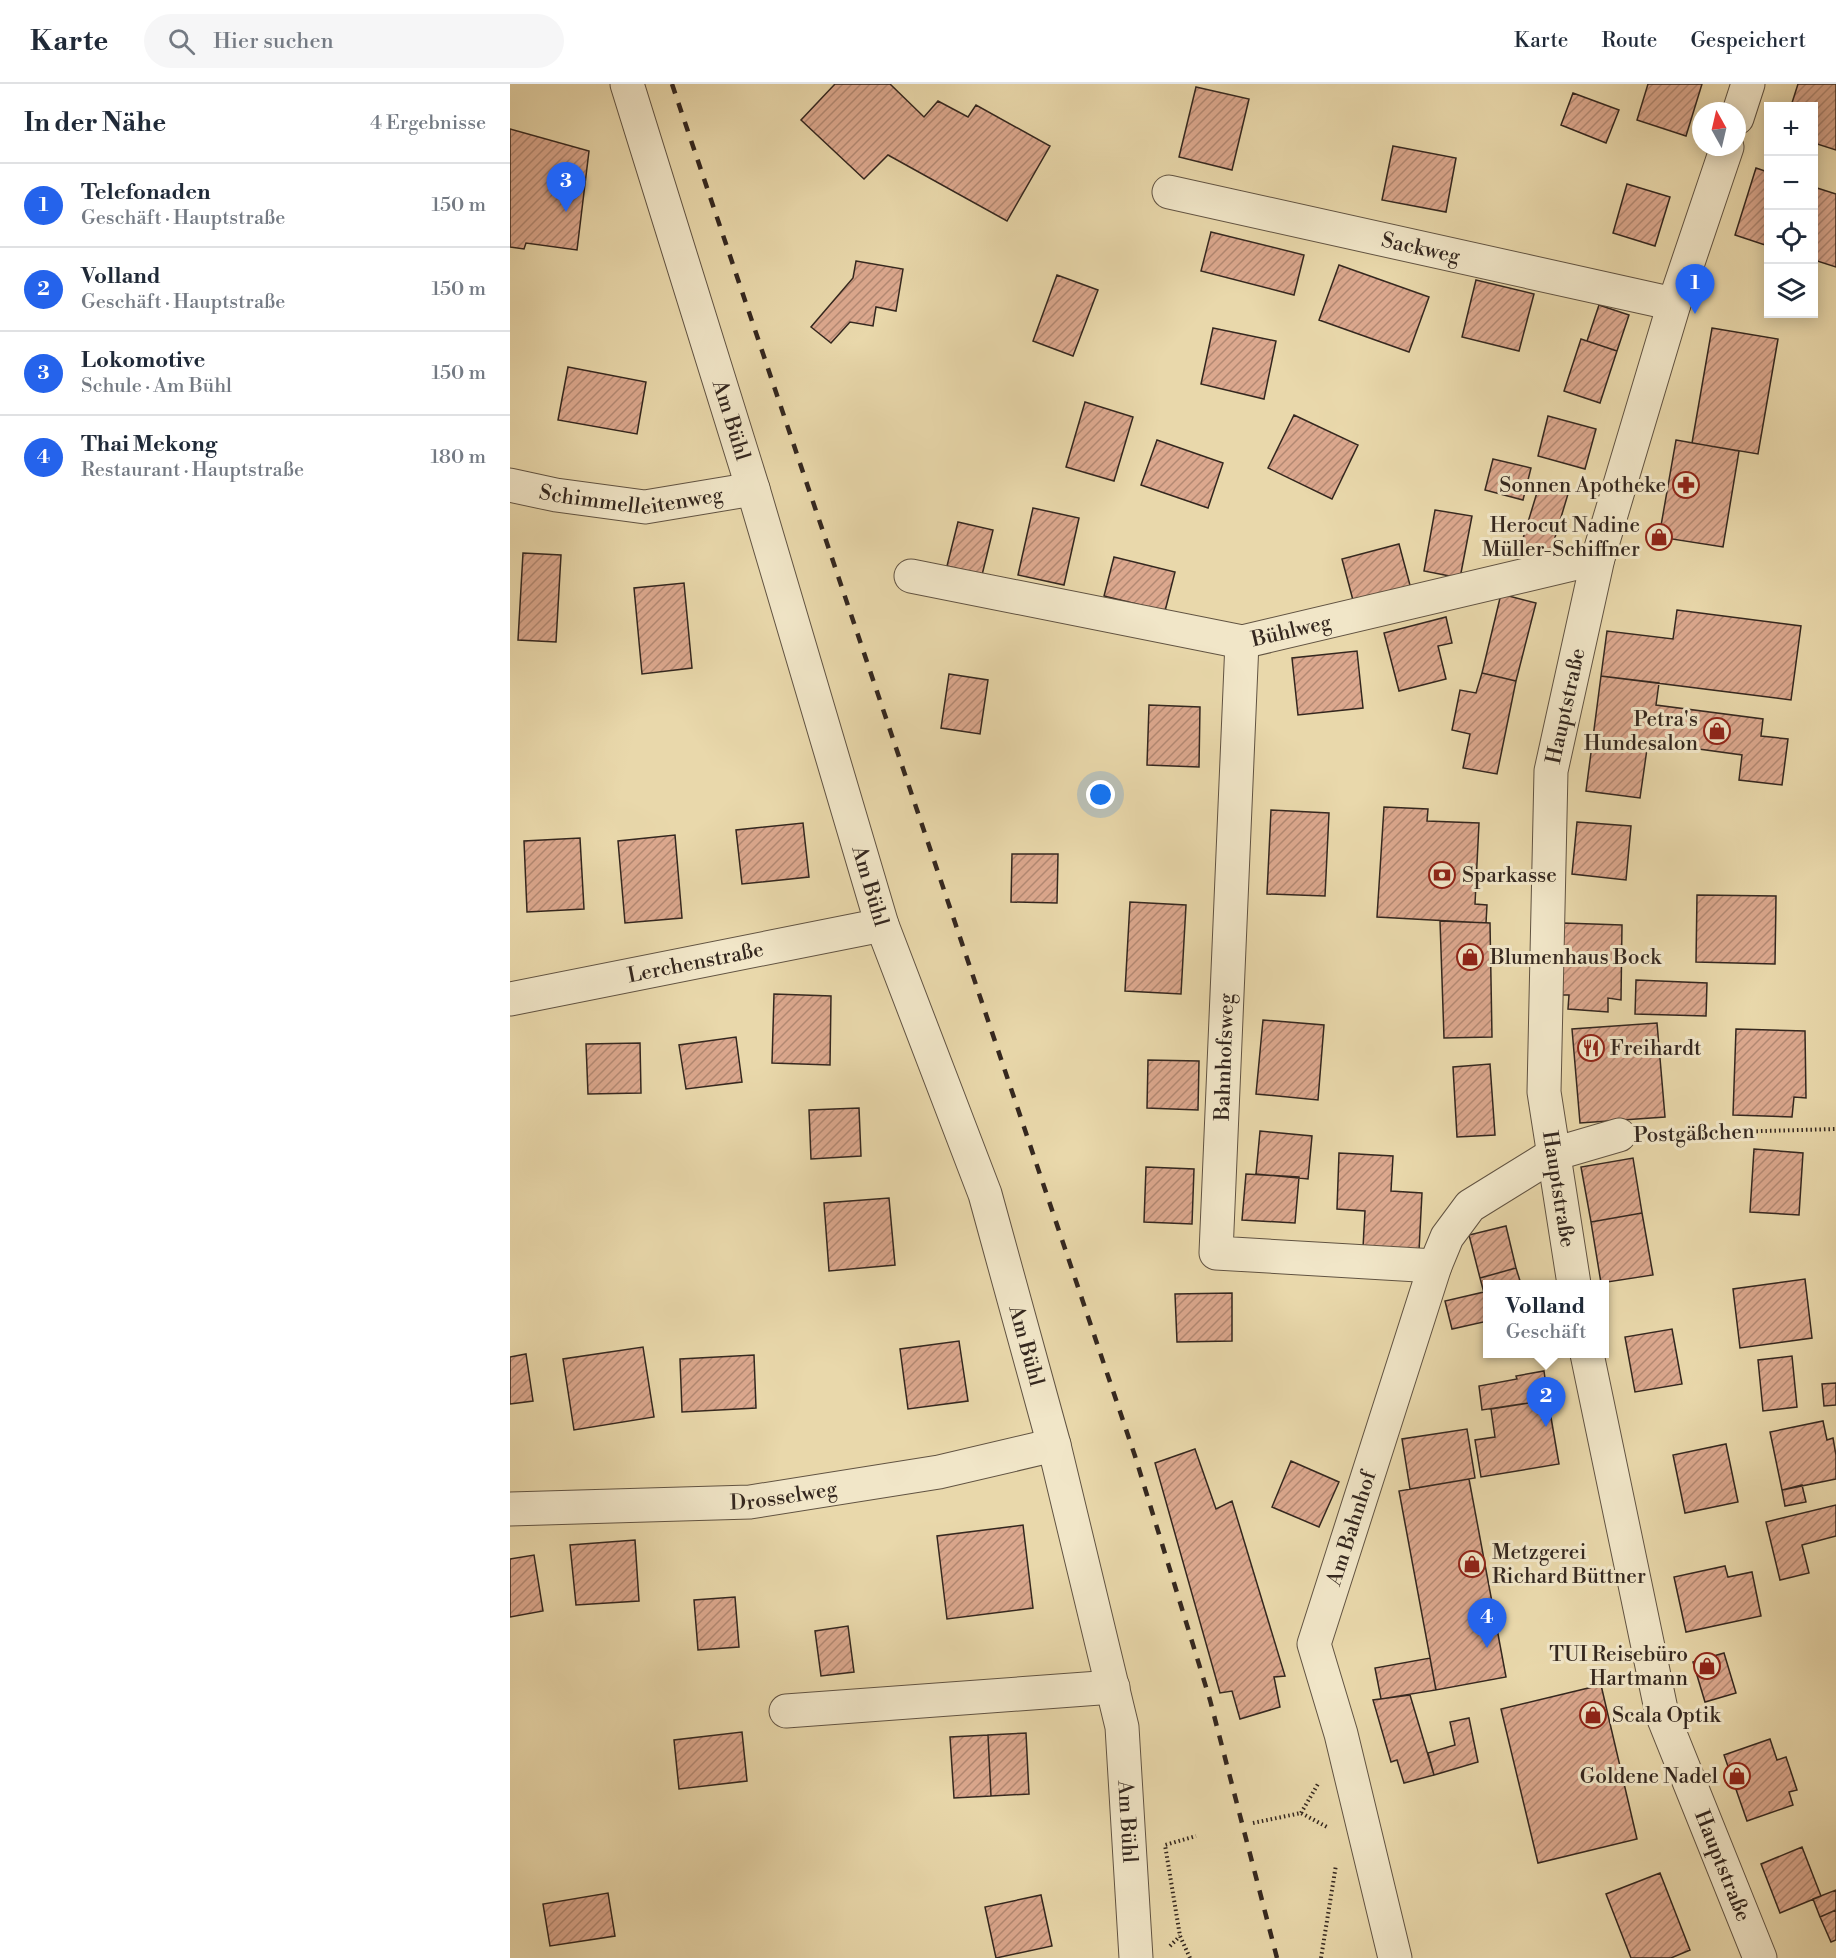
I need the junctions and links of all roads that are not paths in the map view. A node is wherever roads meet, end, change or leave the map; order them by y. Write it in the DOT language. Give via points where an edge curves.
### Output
graph roads {
  1 [pos="627,84"];
  2 [pos="1748,84"];
  3 [pos="1742,102"];
  4 [pos="1724,156"];
  5 [pos="1169,192"];
  6 [pos="1674,304"];
  7 [pos="510,485"];
  8 [pos="753,489"];
  9 [pos="1598,558"];
  10 [pos="911,576"];
  11 [pos="1242,642"];
  12 [pos="882,925"];
  13 [pos="510,999"];
  14 [pos="1619,1135"];
  15 [pos="1554,1154"];
  16 [pos="1435,1266"];
  17 [pos="1573,1280"];
  18 [pos="1588,1358"];
  19 [pos="1053,1445"];
  20 [pos="510,1509"];
  21 [pos="1113,1687"];
  22 [pos="786,1712"];
  23 [pos="1136,1958"];
  24 [pos="1395,1958"];
  25 [pos="1760,1958"];
  1 -- 8 [label="street, Am Bühl"];
  2 -- 3 [label="street"];
  4 -- 6 [label="street, Hauptstraße"];
  5 -- 6 [label="street, Sackweg"];
  6 -- 9 [label="street, Hauptstraße"];
  7 -- 8 [label="street, Schimmelleitenweg" via="645,507"];
  8 -- 12 [label="street, Am Bühl"];
  9 -- 11 [label="street, Bühlweg"];
  9 -- 15 [label="street, Hauptstraße" via="1551,771 1544,1092"];
  10 -- 11 [label="street, Bühlweg"];
  11 -- 16 [label="street, Bahnhofsweg" via="1216,1253"];
  12 -- 13 [label="street, Lerchenstraße"];
  12 -- 19 [label="street, Am Bühl" via="985,1194"];
  14 -- 15 [label="street, Postgäßchen"];
  15 -- 16 [label="street, Am Bahnhof" via="1470,1206 1447,1237"];
  15 -- 17 [label="street, Hauptstraße"];
  16 -- 24 [label="street, Am Bahnhof" via="1314,1644 1341,1734"];
  18 -- 25 [label="street, Hauptstraße" via="1662,1714"];
  19 -- 20 [label="street, Drosselweg" via="939,1472 750,1502"];
  19 -- 21 [label="street, Am Bühl"];
  21 -- 22 [label="street"];
  21 -- 23 [label="street, Am Bühl" via="1122,1727"];
}
